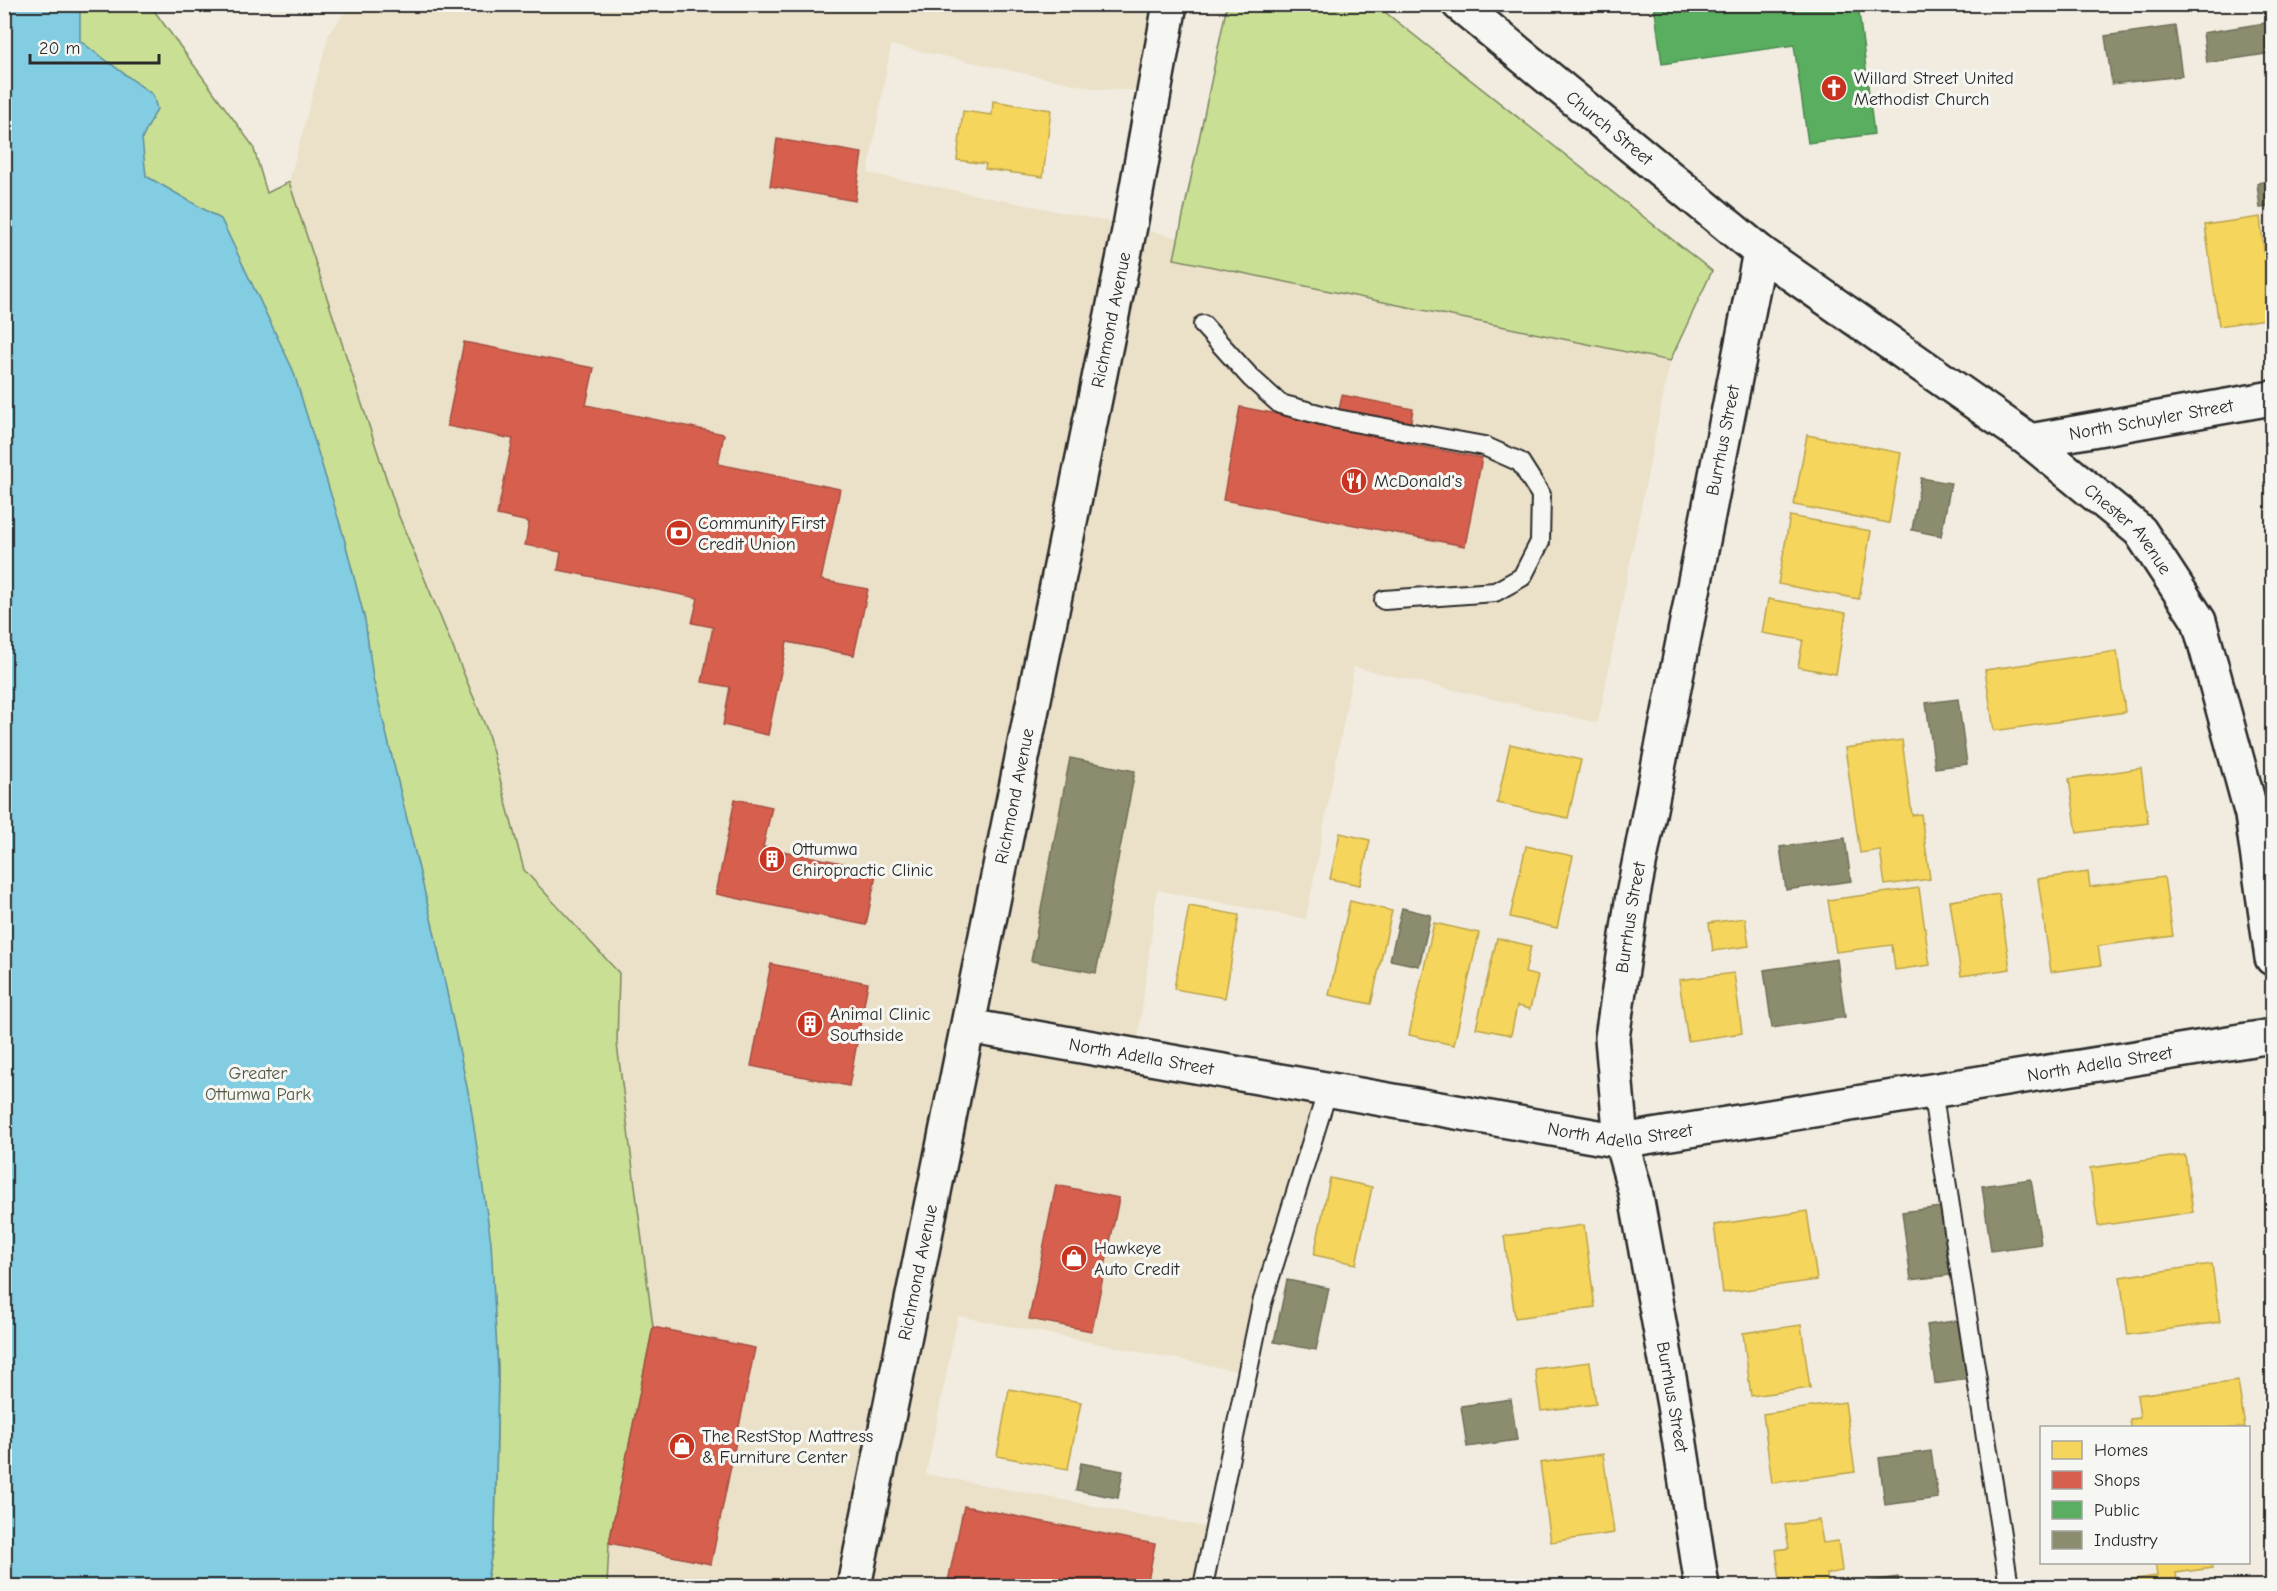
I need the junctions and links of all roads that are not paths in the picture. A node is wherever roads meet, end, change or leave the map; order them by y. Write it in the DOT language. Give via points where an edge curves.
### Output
graph roads {
  1 [pos="1170,4"];
  2 [pos="1459,4"];
  3 [pos="1760,252"];
  4 [pos="1203,325"];
  5 [pos="2272,398"];
  6 [pos="2030,441"];
  7 [pos="1384,600"];
  8 [pos="2272,958"];
  9 [pos="968,1026"];
  10 [pos="2272,1036"];
  11 [pos="1328,1089"];
  12 [pos="1932,1090"];
  13 [pos="1621,1141"];
  14 [pos="854,1587"];
  15 [pos="1203,1587"];
  16 [pos="1702,1587"];
  17 [pos="2009,1587"];
  1 -- 9 [label="street, Richmond Avenue" via="1130,226"];
  2 -- 3 [label="street, Church Street"];
  3 -- 6 [label="street, Chester Avenue"];
  3 -- 13 [label="street, Burrhus Street" via="1627,930 1612,1038"];
  4 -- 7 [label="lane" via="1280,404 1484,446 1520,462 1541,495 1540,542 1522,577 1496,592"];
  5 -- 6 [label="street, North Schuyler Street"];
  6 -- 8 [label="street, Chester Avenue" via="2140,531 2199,621 2252,815"];
  9 -- 11 [label="street, North Adella Street"];
  9 -- 14 [label="street, Richmond Avenue"];
  10 -- 12 [label="street, North Adella Street"];
  11 -- 13 [label="street, North Adella Street"];
  11 -- 15 [label="lane" via="1262,1303"];
  12 -- 13 [label="street, North Adella Street"];
  12 -- 17 [label="lane"];
  13 -- 16 [label="street, Burrhus Street" via="1635,1190"];
}
